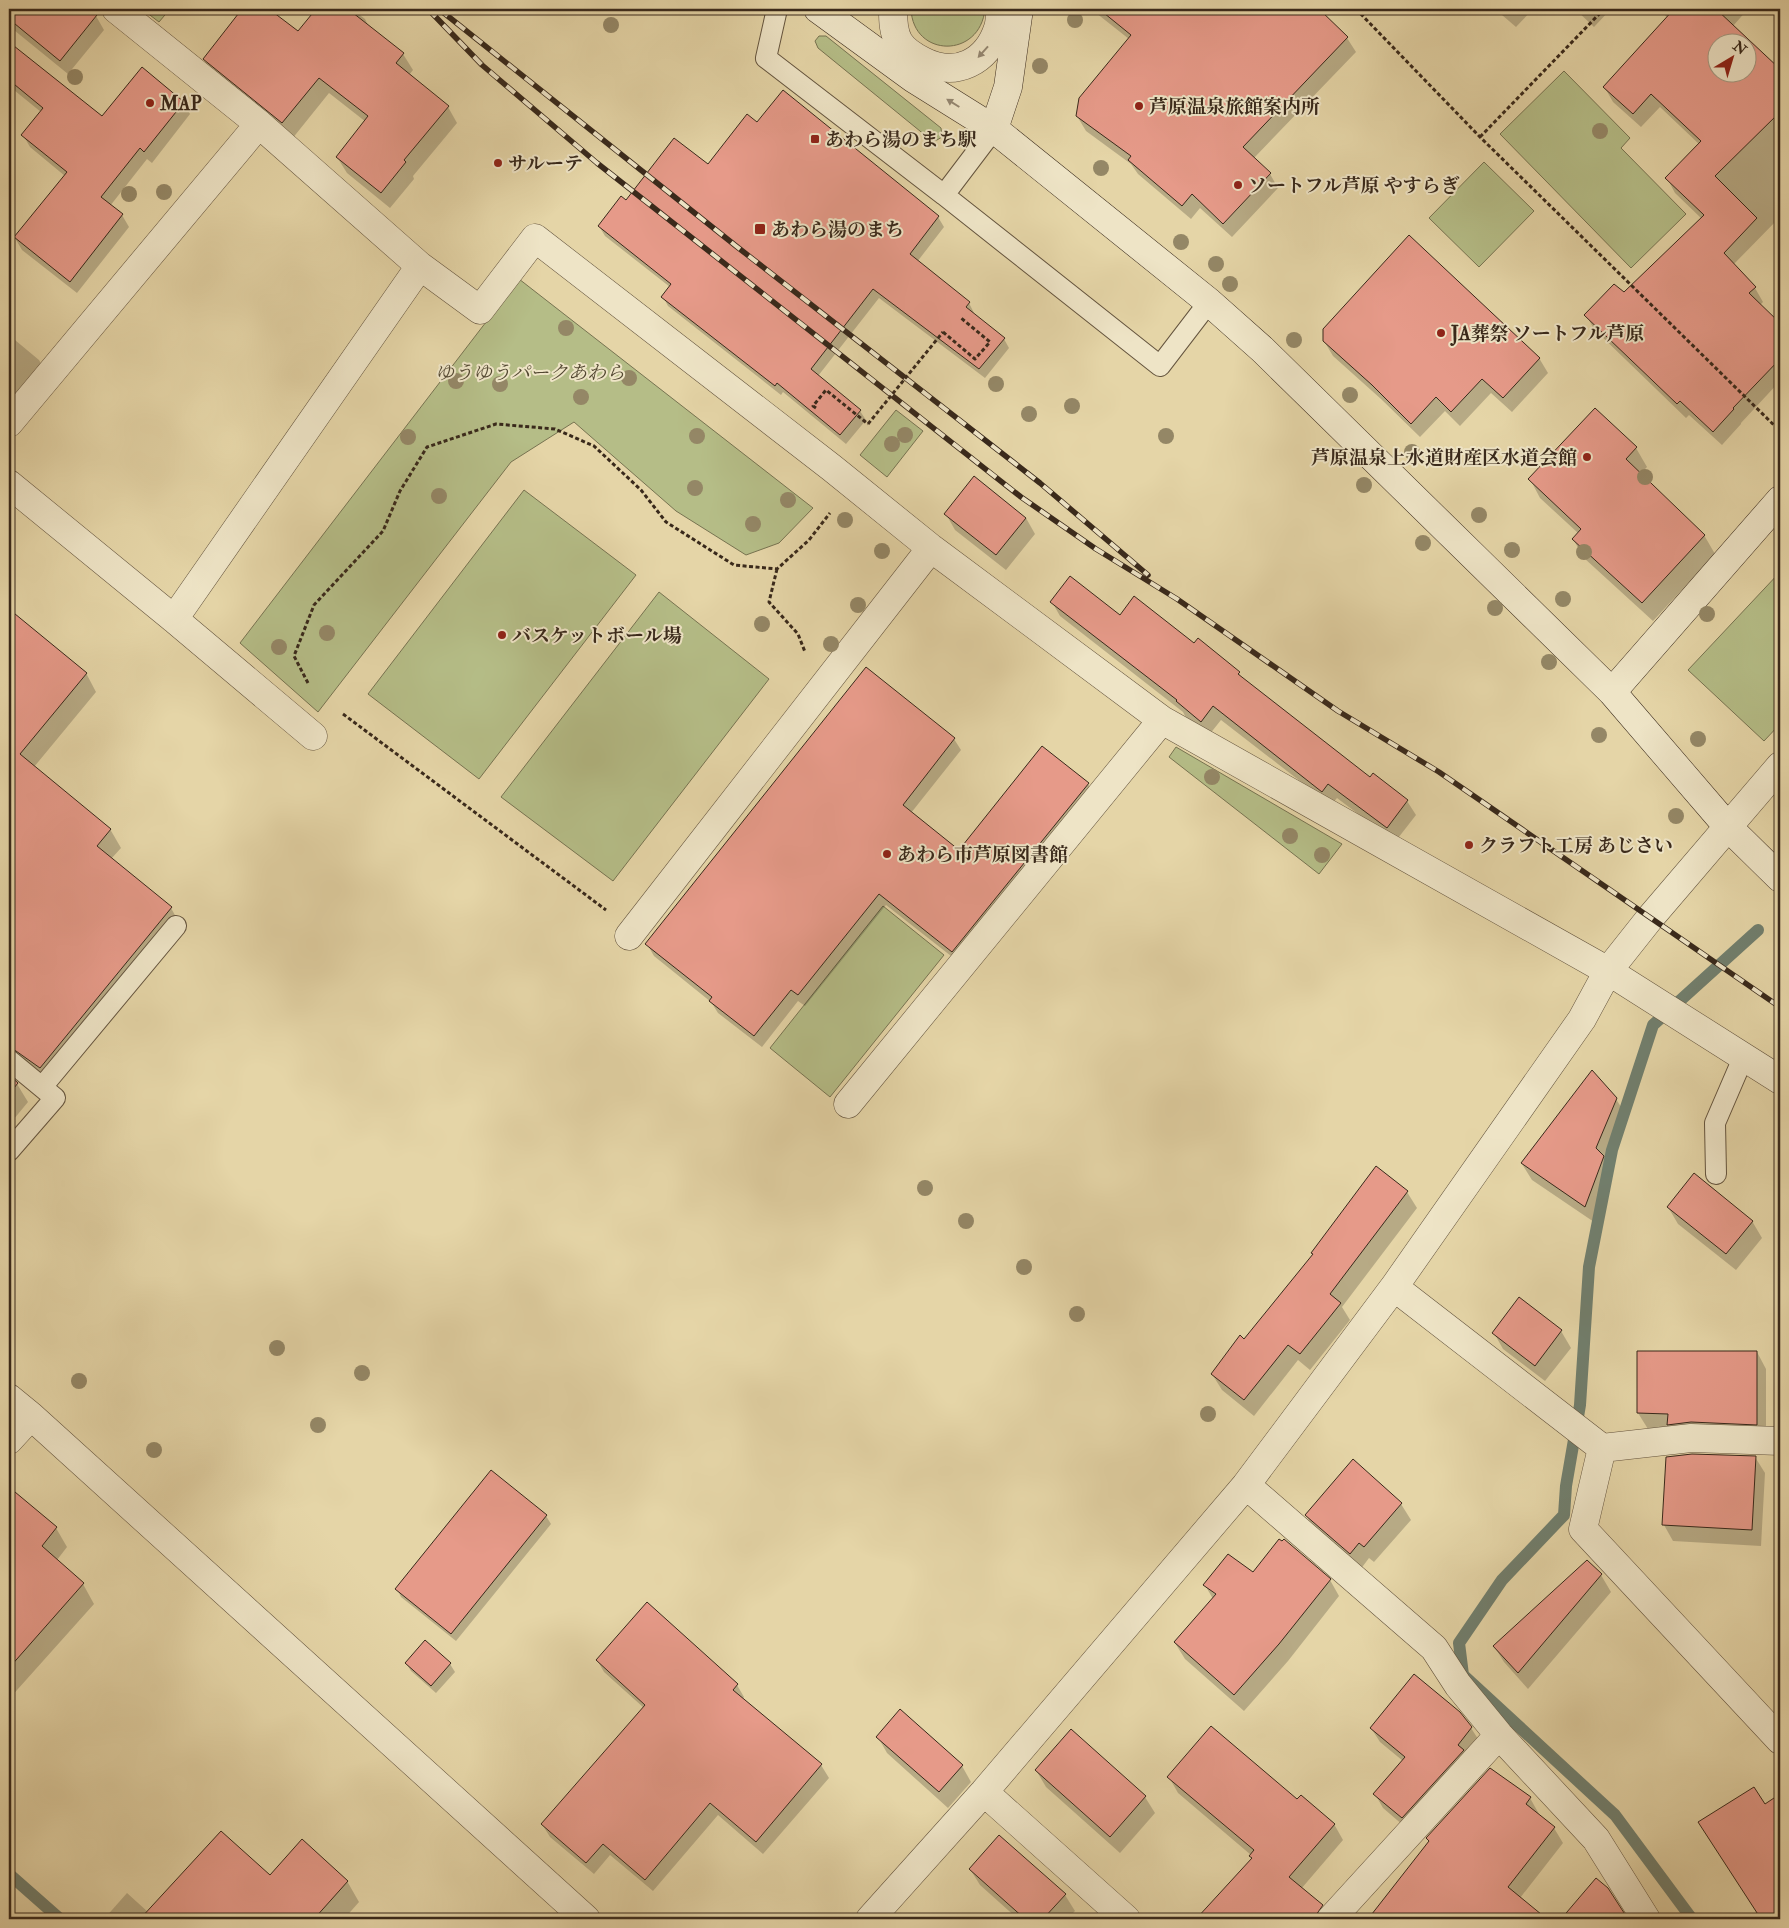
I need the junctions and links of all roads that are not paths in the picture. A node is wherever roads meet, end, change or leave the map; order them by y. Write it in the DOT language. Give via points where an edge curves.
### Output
graph roads {
  1 [pos="116,9"];
  2 [pos="777,9"];
  3 [pos="818,9"];
  4 [pos="893,9"];
  5 [pos="1004,12"];
  6 [pos="894,52"];
  7 [pos="942,68"];
  8 [pos="914,79"];
  9 [pos="259,124"];
  10 [pos="994,129"];
  11 [pos="944,195"];
  12 [pos="420,266"];
  13 [pos="1209,302"];
  14 [pos="9,423"];
  15 [pos="9,484"];
  16 [pos="1780,500"];
  17 [pos="931,548"];
  18 [pos="174,619"];
  19 [pos="1612,692"];
  20 [pos="1162,720"];
  21 [pos="313,736"];
  22 [pos="1780,766"];
  23 [pos="1728,827"];
  24 [pos="1780,878"];
  25 [pos="176,926"];
  26 [pos="629,936"];
  27 [pos="1608,971"];
  28 [pos="1743,1058"];
  29 [pos="9,1060"];
  30 [pos="1780,1080"];
  31 [pos="42,1087"];
  32 [pos="848,1104"];
  33 [pos="9,1151"];
  34 [pos="1716,1174"];
  35 [pos="1394,1287"];
  36 [pos="9,1398"];
  37 [pos="31,1416"];
  38 [pos="9,1440"];
  39 [pos="1780,1441"];
  40 [pos="1602,1448"];
  41 [pos="1246,1485"];
  42 [pos="1499,1735"];
  43 [pos="1780,1740"];
  44 [pos="984,1792"];
  45 [pos="586,1919"];
  46 [pos="870,1919"];
  47 [pos="1126,1919"];
  48 [pos="1331,1919"];
  49 [pos="1645,1919"];
  1 -- 9 [label="street"];
  2 -- 11 [label="lane" via="766,58"];
  3 -- 6 [label="street"];
  4 -- 6 [label="street"];
  5 -- 7 [label="street, one-way" via="993,39 979,58 965,66"];
  5 -- 10 [label="street" via="1014,49 1008,87"];
  6 -- 7 [label="street"];
  6 -- 8 [label="street"];
  7 -- 8 [label="street"];
  10 -- 8 [label="street, one-way"];
  9 -- 12 [label="street"];
  9 -- 14 [label="street"];
  10 -- 11 [label="lane"];
  10 -- 13 [label="street"];
  11 -- 13 [label="lane" via="1160,366"];
  12 -- 17 [label="street" via="480,310 535,238"];
  12 -- 18 [label="street"];
  13 -- 19 [label="street" via="1270,356"];
  15 -- 18 [label="street"];
  16 -- 19 [label="street"];
  17 -- 20 [label="street"];
  17 -- 26 [label="street"];
  18 -- 21 [label="street"];
  19 -- 23 [label="street"];
  20 -- 27 [label="street"];
  20 -- 32 [label="street"];
  22 -- 23 [label="street"];
  23 -- 24 [label="street"];
  23 -- 27 [label="street"];
  25 -- 31 [label="lane"];
  27 -- 28 [label="street"];
  27 -- 35 [label="street" via="1582,1019"];
  28 -- 30 [label="street"];
  28 -- 34 [label="lane" via="1715,1124"];
  29 -- 31 [label="lane"];
  31 -- 33 [label="lane" via="55,1098"];
  35 -- 40 [label="street"];
  35 -- 41 [label="street"];
  36 -- 37 [label="street"];
  37 -- 38 [label="street"];
  37 -- 45 [label="street"];
  39 -- 40 [label="street" via="1691,1438"];
  40 -- 43 [label="street" via="1583,1529"];
  41 -- 42 [label="street" via="1434,1648 1458,1685"];
  41 -- 44 [label="street"];
  42 -- 48 [label="street"];
  42 -- 49 [label="street" via="1596,1839"];
  44 -- 46 [label="street"];
  44 -- 47 [label="street"];
}
